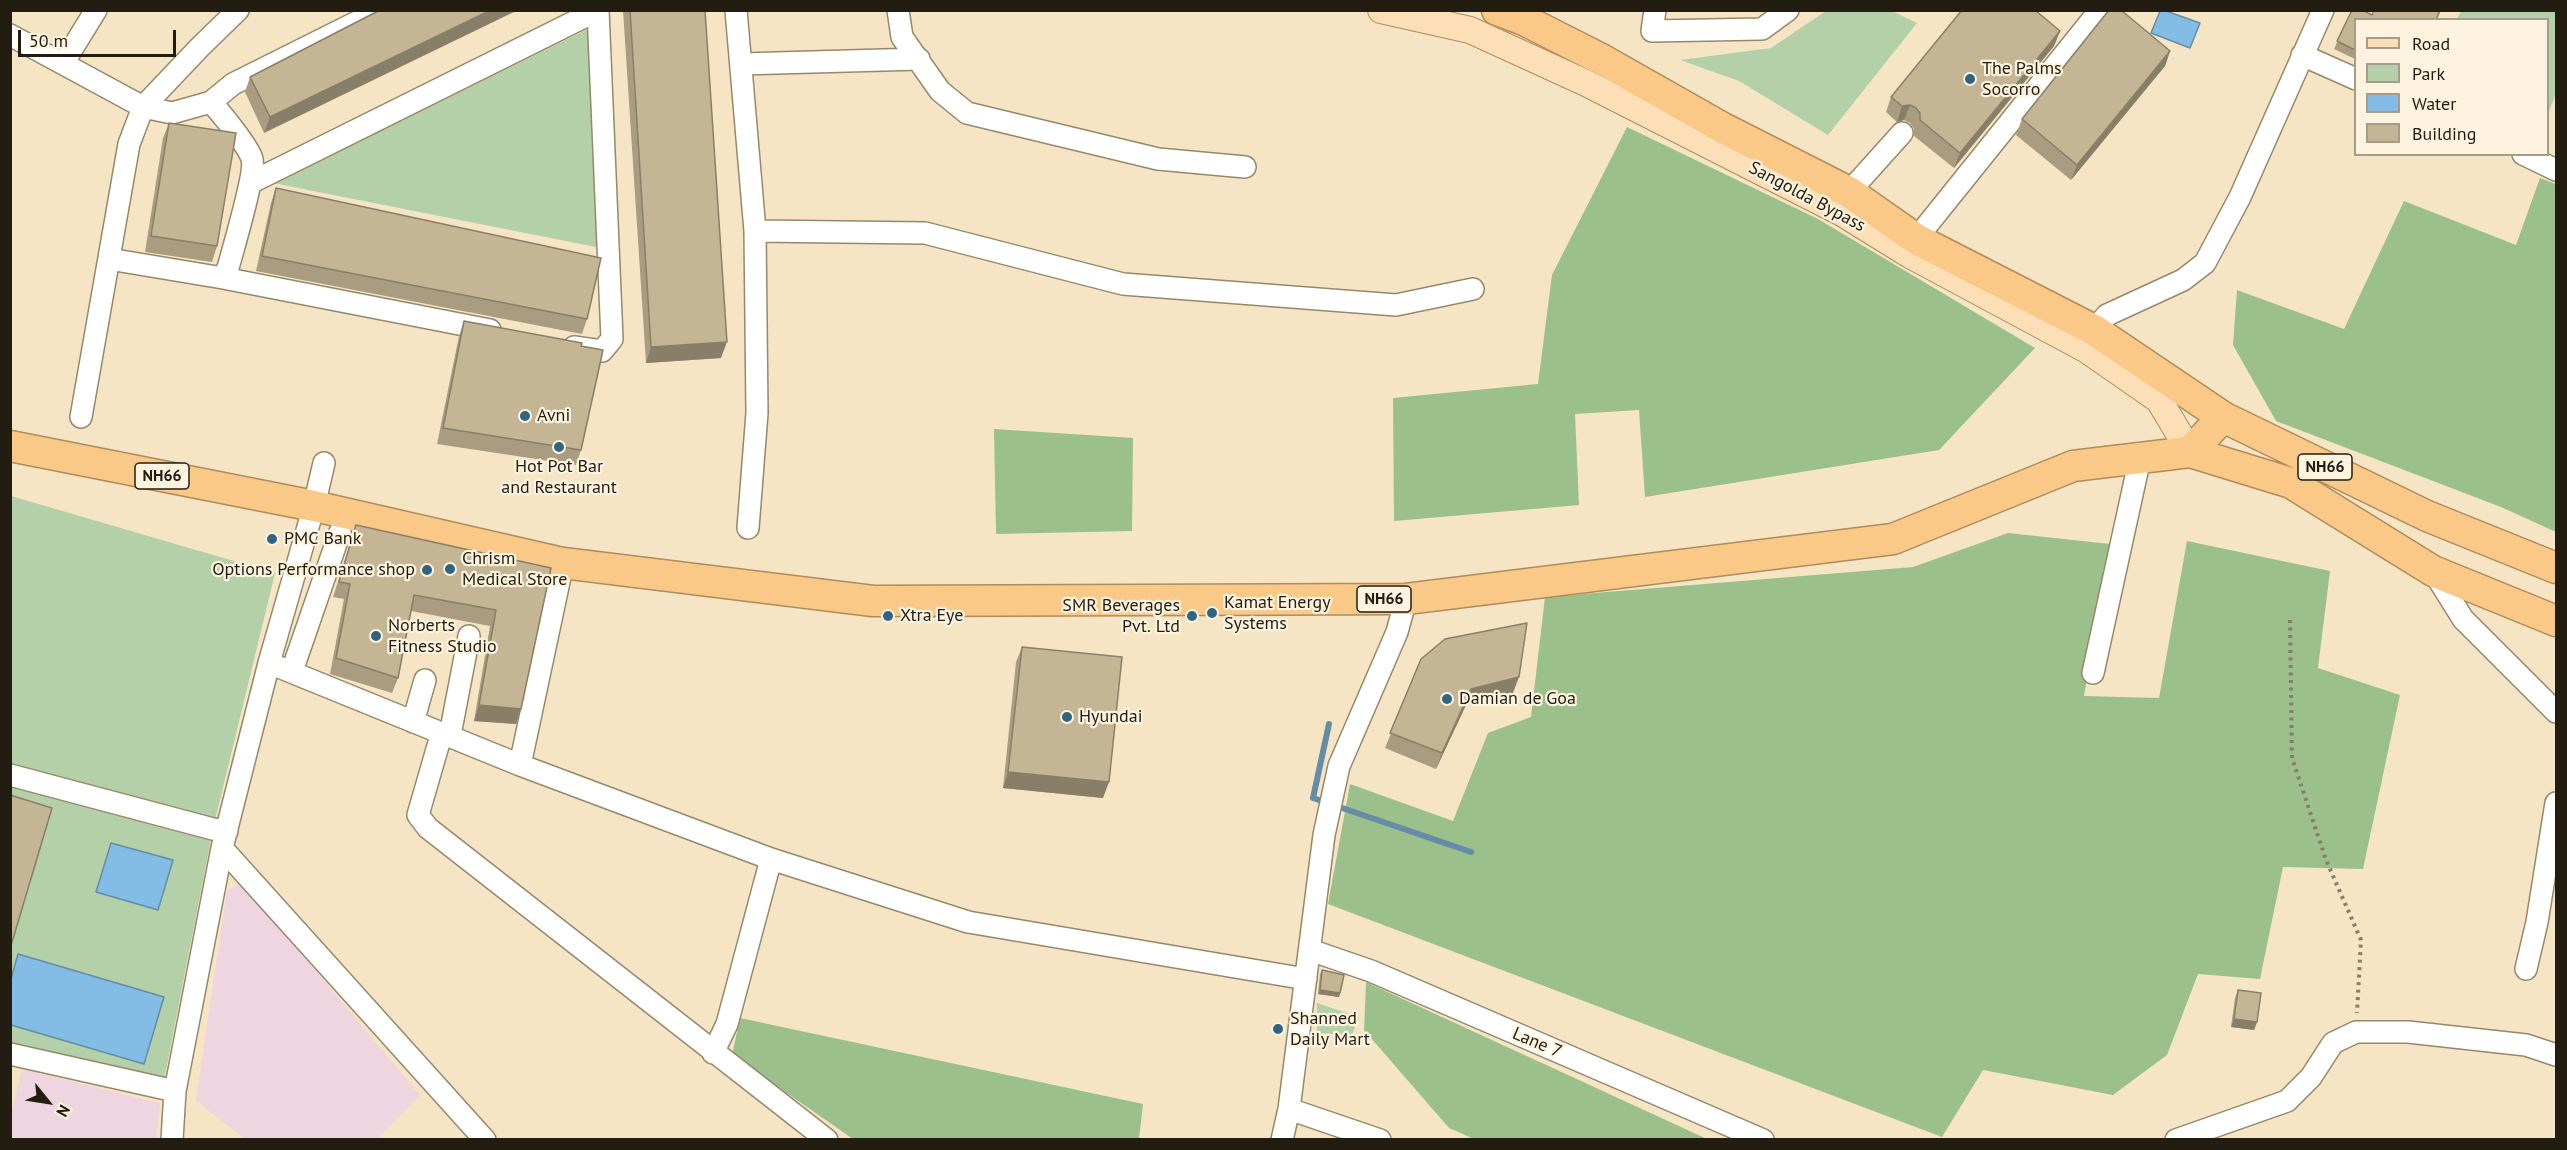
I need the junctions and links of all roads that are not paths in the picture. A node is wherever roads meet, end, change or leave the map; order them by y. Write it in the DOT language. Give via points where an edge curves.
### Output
graph roads {
  1 [pos="96,10"];
  2 [pos="238,10"];
  3 [pos="381,10"];
  4 [pos="598,10"];
  5 [pos="736,10"];
  6 [pos="898,10"];
  7 [pos="1381,10"];
  8 [pos="1497,10"];
  9 [pos="1655,10"];
  10 [pos="1788,10"];
  11 [pos="2100,10"];
  12 [pos="2323,10"];
  13 [pos="10,35"];
  14 [pos="2302,55"];
  15 [pos="919,59"];
  16 [pos="64,62"];
  17 [pos="741,64"];
  18 [pos="2354,79"];
  19 [pos="211,102"];
  20 [pos="143,107"];
  21 [pos="1902,133"];
  22 [pos="2527,156"];
  23 [pos="1245,167"];
  24 [pos="2556,170"];
  25 [pos="250,183"];
  26 [pos="285,190"];
  27 [pos="1849,192"];
  28 [pos="755,231"];
  29 [pos="1916,239"];
  30 [pos="586,255"];
  31 [pos="109,259"];
  32 [pos="609,260"];
  33 [pos="223,278"];
  34 [pos="1473,289"];
  35 [pos="2094,330"];
  36 [pos="509,334"];
  37 [pos="554,343"];
  38 [pos="81,417"];
  39 [pos="2223,417"];
  40 [pos="10,446"];
  41 [pos="2190,452"];
  42 [pos="2140,458"];
  43 [pos="324,463"];
  44 [pos="314,506"];
  45 [pos="748,528"];
  46 [pos="340,532"];
  47 [pos="563,563"];
  48 [pos="2556,568"];
  49 [pos="2433,572"];
  50 [pos="1406,599"];
  51 [pos="2556,621"];
  52 [pos="469,636"];
  53 [pos="269,663"];
  54 [pos="292,671"];
  55 [pos="2093,673"];
  56 [pos="424,680"];
  57 [pos="2556,712"];
  58 [pos="413,722"];
  59 [pos="446,734"];
  60 [pos="520,765"];
  61 [pos="10,775"];
  62 [pos="2556,803"];
  63 [pos="224,840"];
  64 [pos="771,859"];
  65 [pos="1310,950"];
  66 [pos="2526,969"];
  67 [pos="1306,979"];
  68 [pos="713,1053"];
  69 [pos="10,1054"];
  70 [pos="2556,1055"];
  71 [pos="176,1091"];
  72 [pos="1289,1109"];
  73 [pos="172,1140"];
  74 [pos="485,1140"];
  75 [pos="827,1140"];
  76 [pos="1282,1140"];
  77 [pos="1380,1140"];
  78 [pos="1763,1140"];
  79 [pos="2176,1140"];
  1 -- 16 [label="street"];
  2 -- 20 [label="street"];
  3 -- 19 [label="street" via="233,84"];
  4 -- 25 [label="street"];
  4 -- 32 [label="street"];
  5 -- 17 [label="street"];
  6 -- 15 [label="street" via="902,37"];
  7 -- 41 [label="main road, Sangolda Bypass" via="1470,30 1586,83 1842,213 1910,255 2087,350 2159,400"];
  8 -- 27 [label="highway, Sangolda Bypass" via="1593,55 1723,128"];
  9 -- 10 [label="street" via="1652,31 1762,29"];
  11 -- 29 [label="street"];
  12 -- 14 [label="street"];
  13 -- 16 [label="street"];
  14 -- 18 [label="street"];
  14 -- 35 [label="street" via="2240,196 2205,263 2183,280 2108,315"];
  15 -- 17 [label="street"];
  15 -- 23 [label="street" via="940,91 968,112 1158,159"];
  16 -- 20 [label="street"];
  17 -- 28 [label="street"];
  19 -- 20 [label="street" via="172,113"];
  19 -- 25 [label="street" via="252,159"];
  20 -- 31 [label="street" via="129,144"];
  21 -- 27 [label="street"];
  22 -- 24 [label="street"];
  25 -- 26 [label="street"];
  25 -- 33 [label="street"];
  27 -- 29 [label="highway, Sangolda Bypass"];
  28 -- 34 [label="street" via="925,233 1135,285 1396,305"];
  28 -- 45 [label="street" via="757,413"];
  29 -- 35 [label="highway, Sangolda Bypass"];
  30 -- 32 [label="street"];
  31 -- 33 [label="street"];
  31 -- 38 [label="street"];
  32 -- 37 [label="street" via="612,339 602,351"];
  33 -- 36 [label="street"];
  35 -- 39 [label="highway, Sangolda Bypass"];
  39 -- 41 [label="highway"];
  39 -- 48 [label="highway, NH66" via="2427,516"];
  40 -- 44 [label="highway, NH66"];
  41 -- 42 [label="highway, NH66"];
  41 -- 49 [label="highway" via="2291,483"];
  42 -- 50 [label="highway, NH66" via="2073,466 1893,539"];
  42 -- 55 [label="street"];
  43 -- 44 [label="street"];
  44 -- 47 [label="highway, NH66"];
  44 -- 53 [label="street"];
  46 -- 54 [label="street"];
  47 -- 50 [label="highway, NH66" via="873,601"];
  47 -- 60 [label="street"];
  49 -- 51 [label="highway"];
  49 -- 57 [label="street" via="2463,619"];
  50 -- 65 [label="street" via="1397,632 1339,766 1324,835"];
  52 -- 59 [label="street"];
  53 -- 54 [label="street"];
  53 -- 63 [label="street"];
  54 -- 58 [label="street"];
  56 -- 58 [label="street"];
  58 -- 59 [label="street"];
  59 -- 60 [label="street"];
  59 -- 68 [label="street" via="418,815 428,828"];
  60 -- 64 [label="street"];
  61 -- 63 [label="street" via="213,829"];
  62 -- 66 [label="street"];
  63 -- 71 [label="street"];
  63 -- 74 [label="street"];
  64 -- 67 [label="street" via="968,922"];
  64 -- 68 [label="street" via="727,1024"];
  65 -- 67 [label="street"];
  65 -- 78 [label="street, Lane 7" via="1371,970"];
  67 -- 72 [label="street"];
  68 -- 75 [label="street"];
  69 -- 71 [label="street"];
  70 -- 79 [label="street" via="2526,1045 2408,1032 2356,1032 2333,1043 2311,1077 2287,1101"];
  71 -- 73 [label="street"];
  72 -- 76 [label="street"];
  72 -- 77 [label="street"];
}
